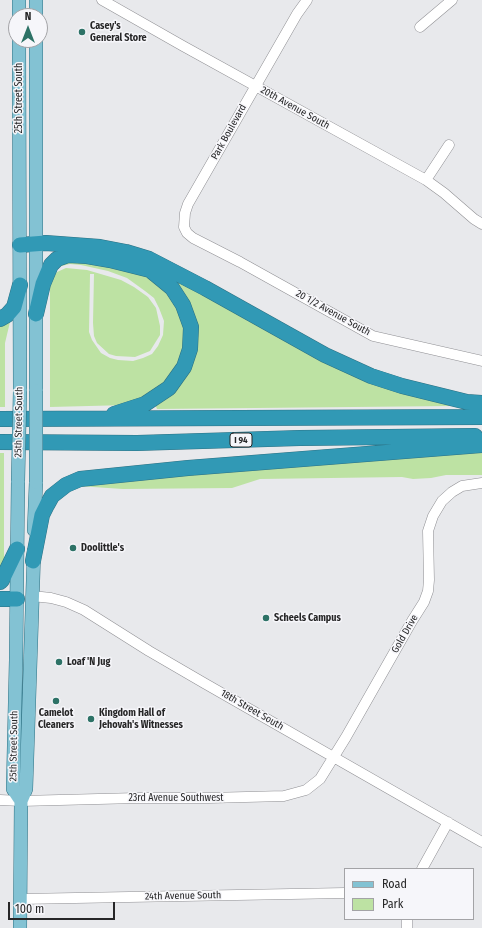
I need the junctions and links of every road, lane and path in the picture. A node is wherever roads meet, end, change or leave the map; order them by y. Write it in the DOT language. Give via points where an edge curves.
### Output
graph roads {
  1 [pos="102,0"];
  2 [pos="306,0"];
  3 [pos="452,0"];
  4 [pos="420,27"];
  5 [pos="19,48"];
  6 [pos="36,48"];
  7 [pos="255,86"];
  8 [pos="449,145"];
  9 [pos="426,180"];
  10 [pos="482,224"];
  11 [pos="36,244"];
  12 [pos="20,245"];
  13 [pos="221,252"];
  14 [pos="20,285"];
  15 [pos="36,314"];
  16 [pos="0,319"];
  17 [pos="482,361"];
  18 [pos="482,403"];
  19 [pos="482,417"];
  20 [pos="0,419"];
  21 [pos="96,419"];
  22 [pos="482,436"];
  23 [pos="0,442"];
  24 [pos="482,445"];
  25 [pos="482,483"];
  26 [pos="17,549"];
  27 [pos="33,561"];
  28 [pos="0,582"];
  29 [pos="32,596"];
  30 [pos="0,599"];
  31 [pos="17,599"];
  32 [pos="334,757"];
  33 [pos="0,800"];
  34 [pos="21,801"];
  35 [pos="448,822"];
  36 [pos="482,842"];
  37 [pos="423,868"];
  38 [pos="344,893"];
  39 [pos="21,899"];
  40 [pos="20,928"];
  1 -- 7 [label="street, 20th Avenue South"];
  2 -- 7 [label="street, Park Boulevard"];
  3 -- 4 [label="street"];
  5 -- 12 [label="main road, 25th Street South"];
  6 -- 11 [label="main road, 25th Street South"];
  7 -- 9 [label="street, 20th Avenue South"];
  7 -- 13 [label="street, Park Boulevard" via="185,213 184,227 187,233"];
  8 -- 9 [label="street"];
  9 -- 10 [label="street, 20th Avenue South"];
  11 -- 12 [label="highway"];
  11 -- 15 [label="main road, 25th Street South"];
  11 -- 18 [label="highway" via="100,247 149,259 325,355 370,376 467,402"];
  12 -- 14 [label="main road, 25th Street South"];
  13 -- 17 [label="street, 20 1/2 Avenue South" via="373,336"];
  14 -- 16 [label="highway" via="14,307"];
  14 -- 26 [label="main road, 25th Street South, bridge"];
  15 -- 21 [label="highway" via="51,264 68,256 87,256 150,270 172,288 183,305 191,327 190,349 184,367 169,388 145,404"];
  15 -- 27 [label="main road, 25th Street South, bridge" via="36,482"];
  19 -- 21 [label="highway, I 94"];
  20 -- 21 [label="highway, I 94"];
  22 -- 23 [label="highway, I 94" via="137,443"];
  24 -- 27 [label="highway" via="80,479 66,485 52,496 46,505"];
  25 -- 32 [label="street, Gold Drive" via="462,486 452,492 442,501 433,516 428,532 429,580 424,602"];
  26 -- 28 [label="highway"];
  26 -- 31 [label="main road, 25th Street South"];
  27 -- 29 [label="main road, 25th Street South"];
  29 -- 31 [label="main road, 18th Street South"];
  29 -- 32 [label="street, 18th Street South" via="66,602 84,610 198,680"];
  29 -- 34 [label="main road, 25th Street South" via="26,789"];
  30 -- 31 [label="highway"];
  31 -- 34 [label="main road, 25th Street South" via="13,789"];
  32 -- 34 [label="street, 23rd Avenue Southwest" via="320,779 306,790 287,796"];
  32 -- 35 [label="street, 18th Street South"];
  33 -- 34 [label="street, 23rd Avenue Southwest"];
  34 -- 39 [label="main road, 25th Street South"];
  35 -- 36 [label="street, 18th Street South"];
  35 -- 37 [label="street"];
  38 -- 39 [label="street, 24th Avenue South"];
  39 -- 40 [label="main road, 25th Street South"];
}
